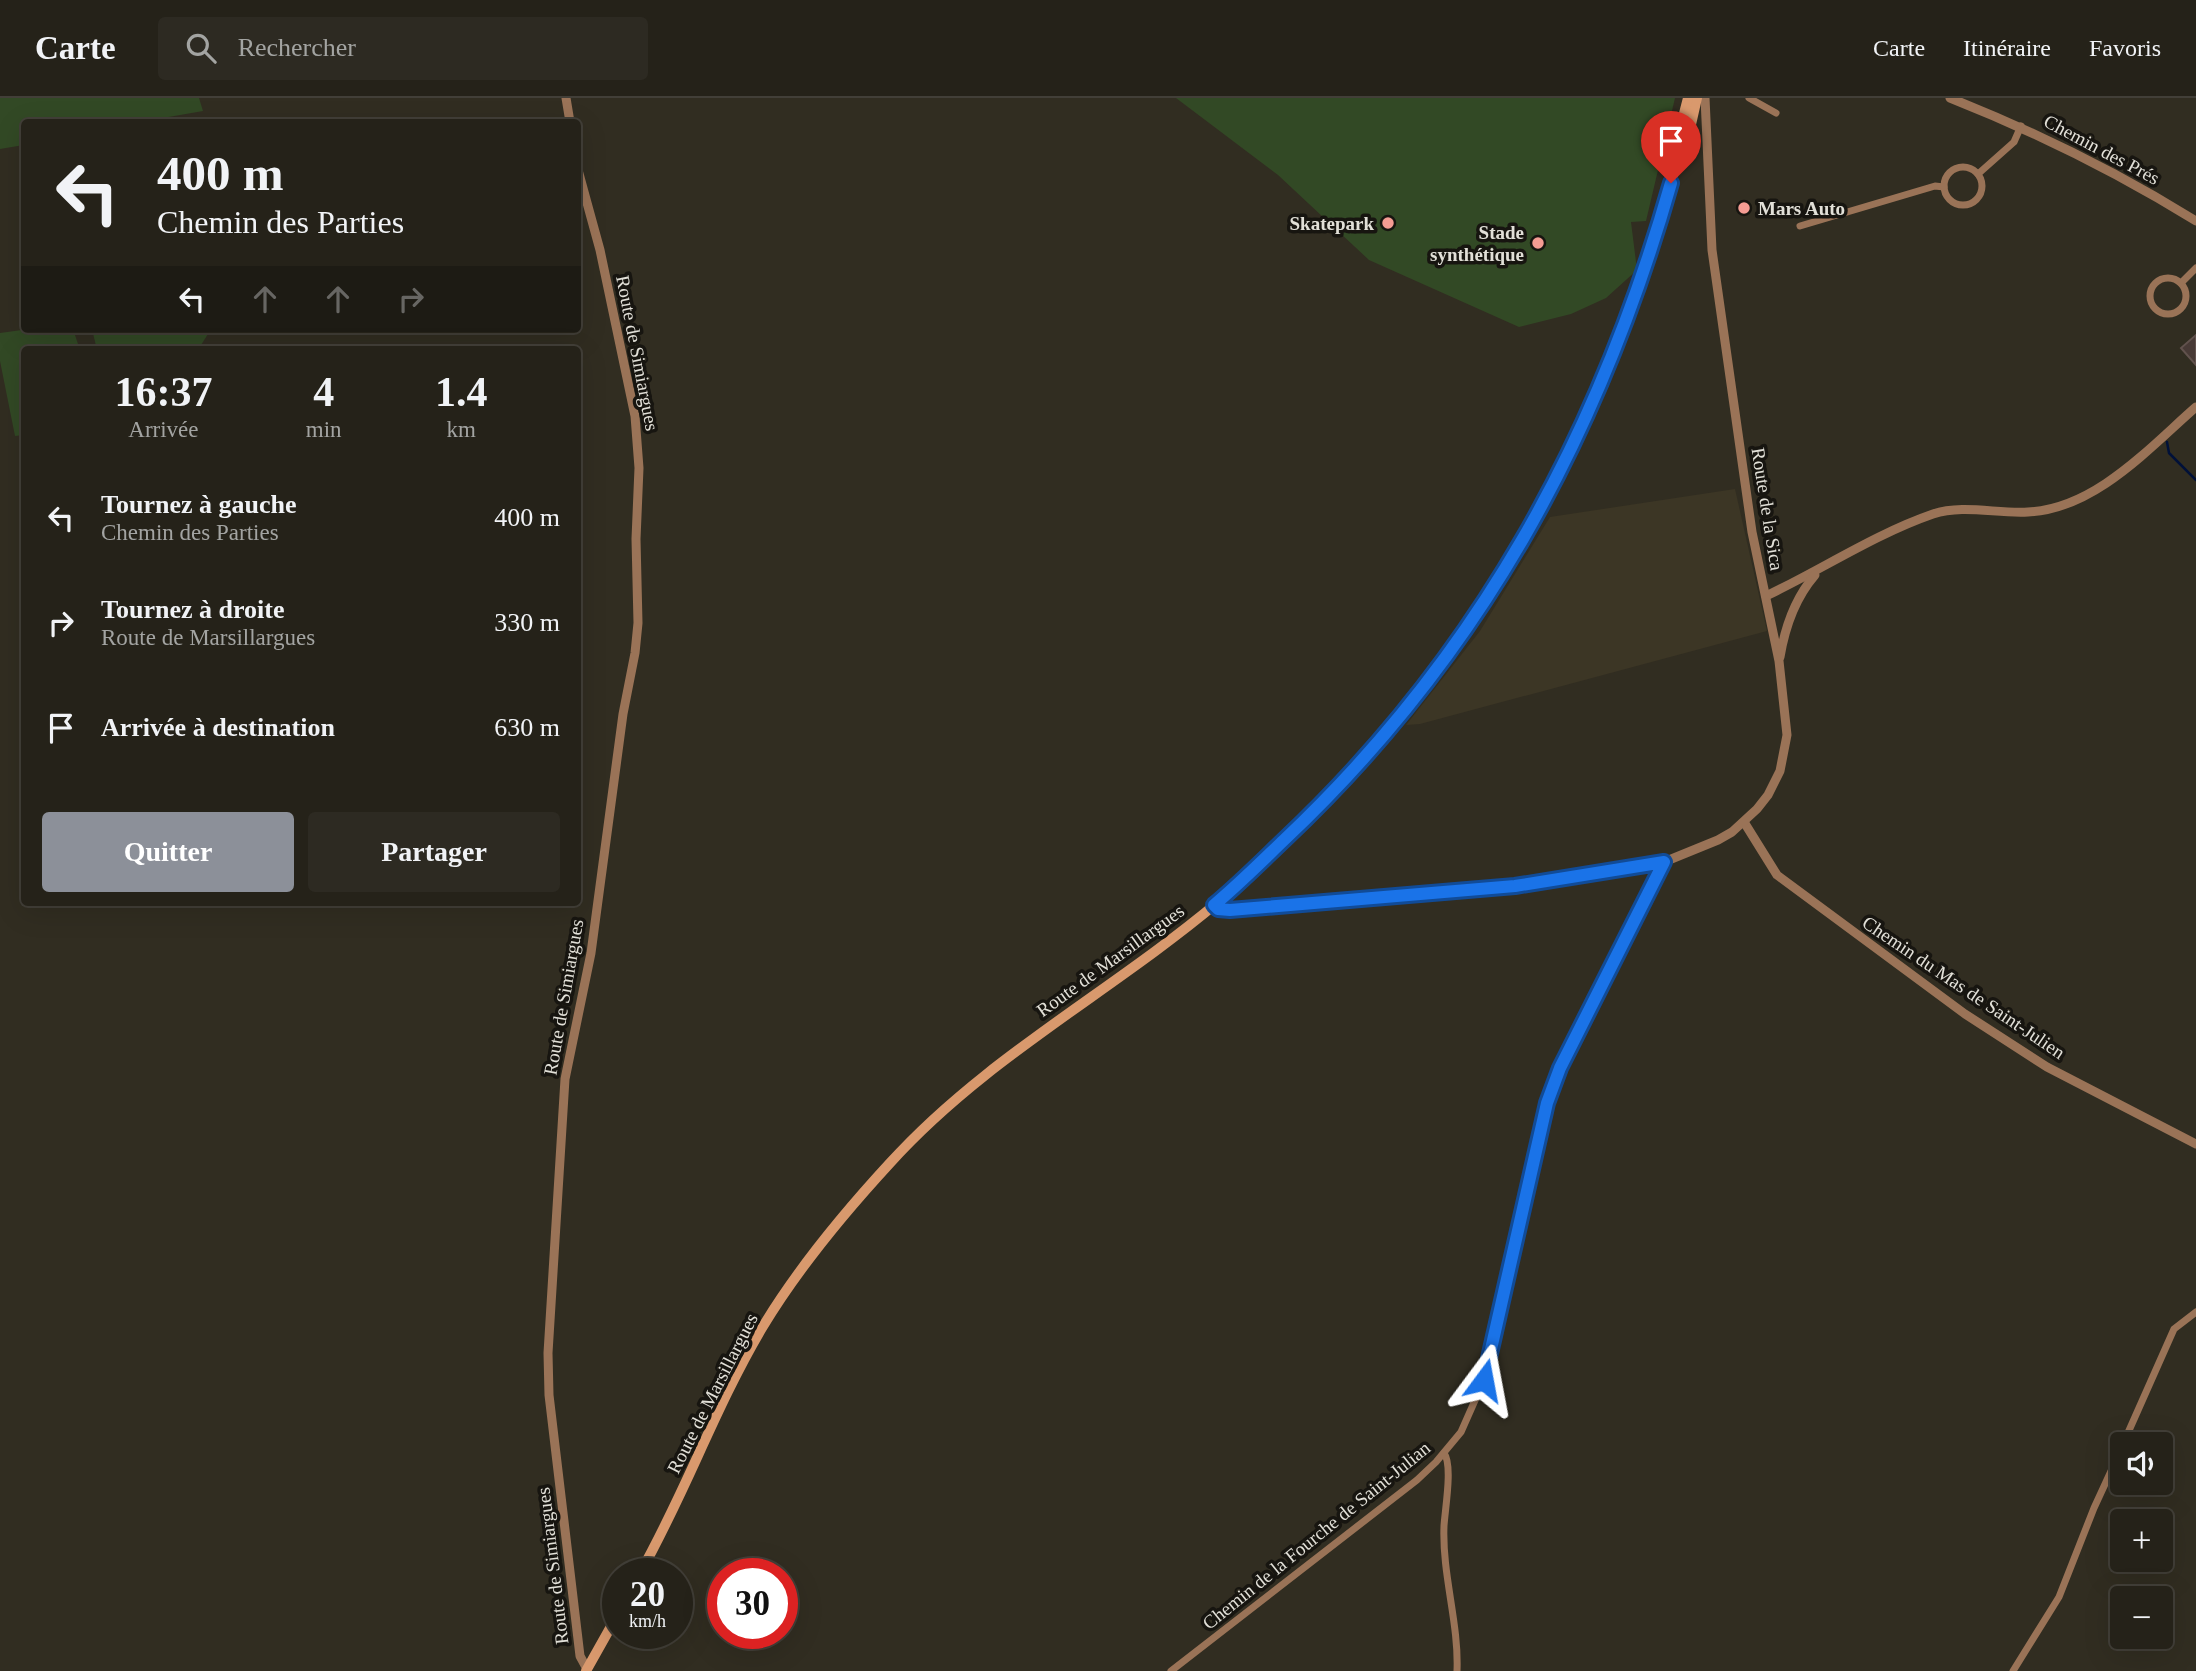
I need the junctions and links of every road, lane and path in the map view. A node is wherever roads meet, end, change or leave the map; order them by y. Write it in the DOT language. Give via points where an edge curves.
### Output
graph roads {
  1 [pos="566,98"];
  2 [pos="1688,98"];
  3 [pos="1697,98"];
  4 [pos="1705,98"];
  5 [pos="1749,98"];
  6 [pos="1950,98"];
  7 [pos="1776,113"];
  8 [pos="570,119"];
  9 [pos="2021,126"];
  10 [pos="1683,136"];
  11 [pos="1978,174"];
  12 [pos="581,181"];
  13 [pos="1944,187"];
  14 [pos="2196,221"];
  15 [pos="1800,226"];
  16 [pos="2196,268"];
  17 [pos="2181,283"];
  18 [pos="2196,407"];
  19 [pos="1819,571"];
  20 [pos="1766,596"];
  21 [pos="1779,660"];
  22 [pos="1744,822"];
  23 [pos="1664,862"];
  24 [pos="1214,905"];
  25 [pos="2196,1144"];
  26 [pos="2196,1312"];
  27 [pos="2128,1432"];
  28 [pos="1444,1453"];
  29 [pos="2110,1473"];
  30 [pos="648,1558"];
  31 [pos="602,1643"];
  32 [pos="587,1670"];
  33 [pos="1171,1671"];
  34 [pos="1457,1671"];
  35 [pos="2013,1671"];
  1 -- 8 [label="street"];
  2 -- 10 [label="main road, Route de Marsillargues"];
  3 -- 10 [label="main road, Route de Marsillargues" via="1690,129"];
  4 -- 20 [label="street, Route de la Sica" via="1712,250 1752,532"];
  5 -- 7 [label="street"];
  6 -- 9 [label="street, Chemin des Prés"];
  9 -- 11 [label="street" via="2014,142"];
  9 -- 14 [label="street, Chemin des Prés"];
  10 -- 24 [label="main road, Route de Marsillargues" via="1656,236 1606,373 1573,448 1489,597 1388,732 1303,822"];
  11 -- 13 [label="street" via="1966,167 1953,170"];
  11 -- 13 [label="street" via="1982,191 1968,205 1954,204"];
  12 -- 32 [label="street, Route de Simiargues" via="635,416 639,468 637,639 622,715 592,946 563,1101 547,1367 580,1656"];
  13 -- 15 [label="street"];
  16 -- 17 [label="street"];
  17 -- 17 [label="street" via="2168,278 2155,283 2151,295 2156,308 2170,313 2183,306 2186,295"];
  18 -- 19 [label="street" via="2085,497 2030,512 1935,513 1891,531"];
  19 -- 20 [label="street"];
  19 -- 21 [label="street" via="1804,588"];
  20 -- 21 [label="street, Route de la Sica"];
  21 -- 22 [label="street, Route de la Sica" via="1787,735 1784,756 1768,795"];
  22 -- 23 [label="street, Route de la Sica" via="1718,841"];
  22 -- 25 [label="street, Chemin du Mas de Saint-Julien" via="1777,875 1965,1014 2046,1067"];
  23 -- 24 [label="street, Route de la Sica" via="1501,887 1230,910"];
  23 -- 28 [label="street, Chemin de la Fourche de Saint-Julian" via="1560,1068 1541,1126 1484,1380 1461,1432"];
  24 -- 30 [label="main road, Route de Marsillargues" via="1011,1054 951,1104 846,1212 762,1329"];
  26 -- 27 [label="street" via="2174,1329"];
  28 -- 33 [label="street, Chemin de la Fourche de Saint-Julian" via="1417,1480"];
  28 -- 34 [label="street" via="1450,1467 1444,1539"];
  29 -- 35 [label="street" via="2059,1597"];
  31 -- 32 [label="main road"];
}
